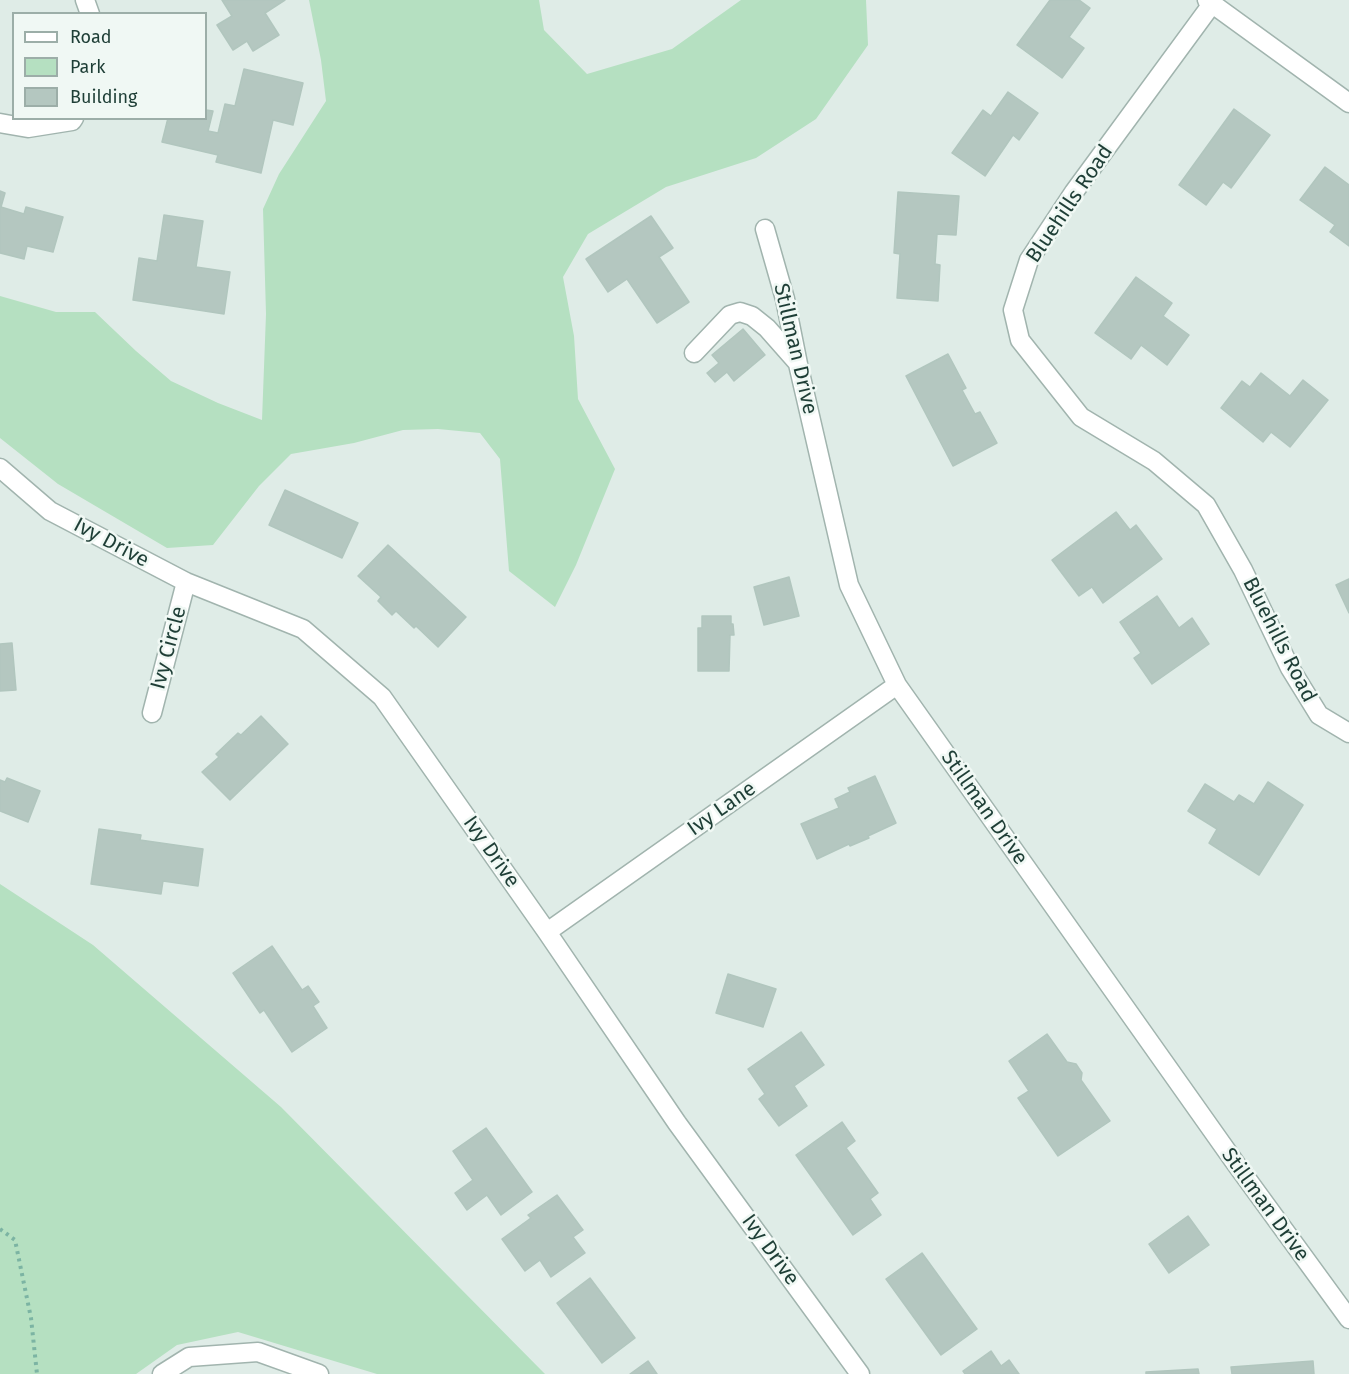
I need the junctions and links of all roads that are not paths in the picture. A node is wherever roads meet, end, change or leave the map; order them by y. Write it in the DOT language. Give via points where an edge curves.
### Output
graph roads {
  1 [pos="1209,2"];
  2 [pos="1349,102"];
  3 [pos="73,120"];
  4 [pos="0,123"];
  5 [pos="765,229"];
  6 [pos="694,352"];
  7 [pos="798,364"];
  8 [pos="0,468"];
  9 [pos="186,582"];
  10 [pos="897,685"];
  11 [pos="152,713"];
  12 [pos="1349,733"];
  13 [pos="548,932"];
  14 [pos="1349,1319"];
  15 [pos="162,1374"];
  16 [pos="319,1374"];
  17 [pos="860,1374"];
  1 -- 2 [label="street, Bluehills Road"];
  1 -- 12 [label="street, Bluehills Road" via="1029,260 1013,310 1020,340 1081,417 1154,460 1206,505 1243,570 1290,668 1319,715"];
  3 -- 4 [label="street" via="28,128"];
  5 -- 7 [label="street, Stillman Drive"];
  6 -- 7 [label="street" via="730,315 740,312 766,328"];
  7 -- 10 [label="street, Stillman Drive" via="849,585"];
  8 -- 9 [label="street, Ivy Drive" via="50,511"];
  9 -- 11 [label="street, Ivy Circle"];
  9 -- 13 [label="street, Ivy Drive" via="303,629 382,697"];
  10 -- 13 [label="street, Ivy Lane"];
  10 -- 14 [label="street, Stillman Drive"];
  13 -- 17 [label="street, Ivy Drive" via="677,1123"];
  15 -- 16 [label="street" via="189,1357 258,1352"];
}
